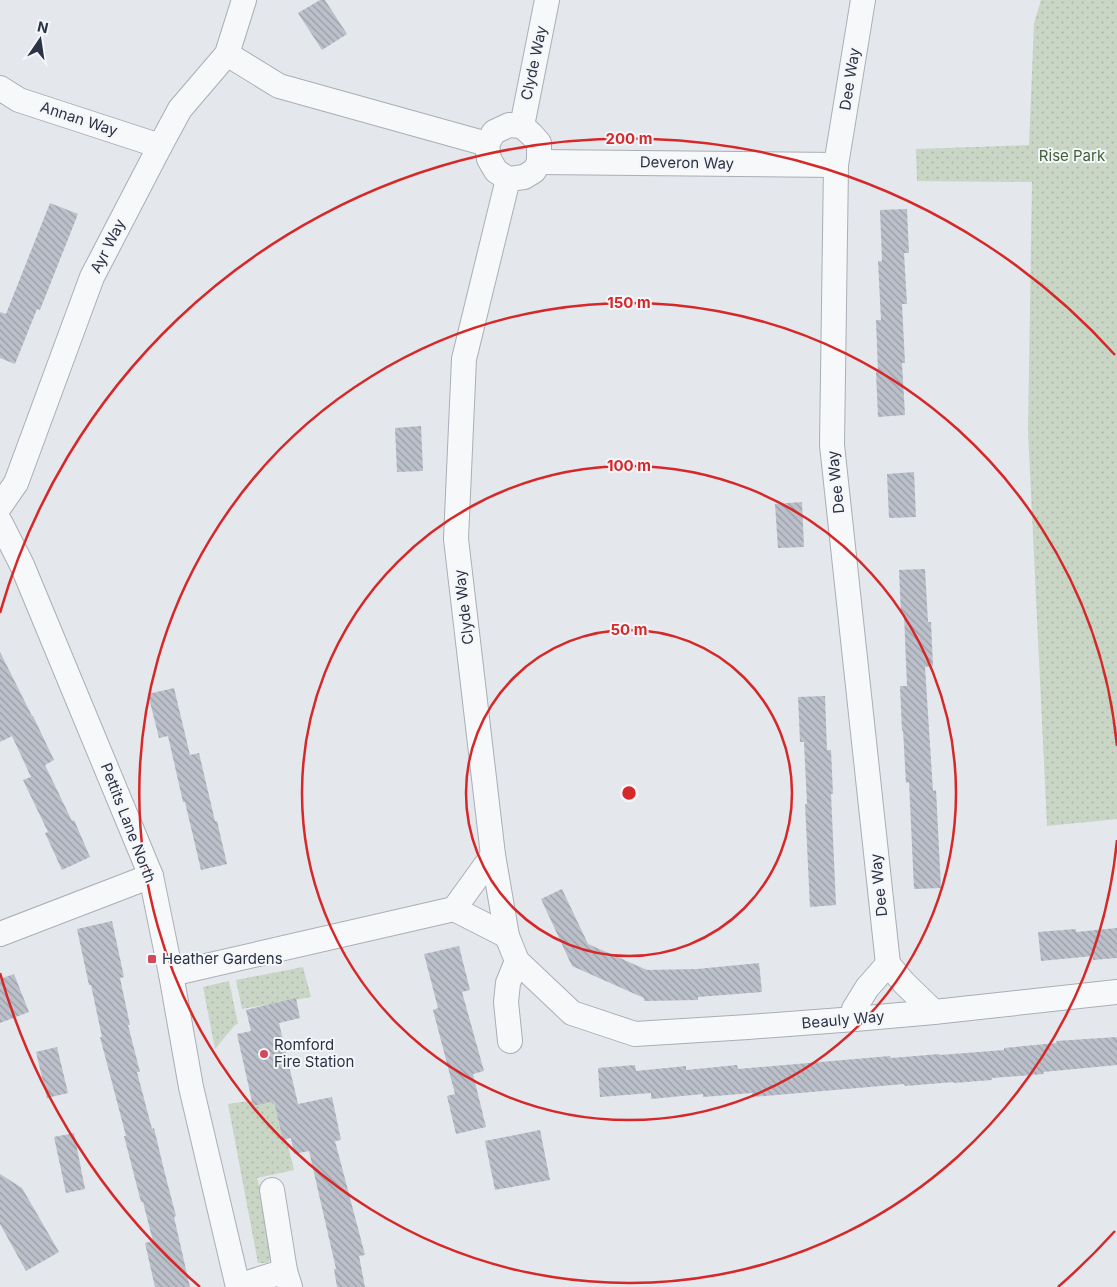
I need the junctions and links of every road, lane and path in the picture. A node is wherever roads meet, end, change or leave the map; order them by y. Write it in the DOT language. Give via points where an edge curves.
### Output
graph roads {
  1 [pos="244,0"];
  2 [pos="547,0"];
  3 [pos="862,0"];
  4 [pos="227,54"];
  5 [pos="0,88"];
  6 [pos="522,126"];
  7 [pos="487,144"];
  8 [pos="160,146"];
  9 [pos="539,162"];
  10 [pos="836,165"];
  11 [pos="508,178"];
  12 [pos="0,506"];
  13 [pos="0,522"];
  14 [pos="493,855"];
  15 [pos="151,876"];
  16 [pos="454,909"];
  17 [pos="0,934"];
  18 [pos="507,936"];
  19 [pos="517,962"];
  20 [pos="888,964"];
  21 [pos="172,974"];
  22 [pos="1117,992"];
  23 [pos="934,1012"];
  24 [pos="572,1013"];
  25 [pos="855,1019"];
  26 [pos="510,1041"];
  27 [pos="272,1190"];
  28 [pos="288,1279"];
  29 [pos="238,1286"];
  1 -- 4 [label="street, Ayr Way"];
  2 -- 6 [label="street, Clyde Way"];
  3 -- 10 [label="street, Dee Way"];
  4 -- 7 [label="street" via="279,86"];
  4 -- 8 [label="street, Ayr Way" via="180,109"];
  5 -- 8 [label="street, Annan Way" via="19,100"];
  6 -- 7 [label="street" via="509,125 494,132"];
  6 -- 9 [label="street" via="539,143"];
  7 -- 11 [label="street" via="489,159 496,171"];
  8 -- 12 [label="street, Ayr Way" via="92,277 16,482"];
  9 -- 10 [label="street, Deveron Way"];
  9 -- 11 [label="street" via="534,171 524,177"];
  10 -- 20 [label="street, Dee Way" via="832,445"];
  11 -- 14 [label="street, Clyde Way" via="464,359 456,538"];
  13 -- 15 [label="street, Pettits Lane North" via="22,565"];
  14 -- 16 [label="street"];
  14 -- 18 [label="street, Clyde Way"];
  15 -- 17 [label="street"];
  15 -- 21 [label="street, Pettits Lane North"];
  16 -- 18 [label="street"];
  16 -- 21 [label="street"];
  18 -- 19 [label="street, Clyde Way"];
  19 -- 24 [label="street, Clyde Way"];
  19 -- 26 [label="street" via="508,983 506,1002"];
  20 -- 23 [label="street"];
  20 -- 25 [label="street" via="854,1009"];
  21 -- 29 [label="street, Pettits Lane North" via="190,1086"];
  22 -- 23 [label="street, Beauly Way"];
  23 -- 25 [label="street, Beauly Way"];
  24 -- 25 [label="street, Beauly Way" via="635,1034"];
  27 -- 28 [label="street"];
  28 -- 29 [label="street"];
}
